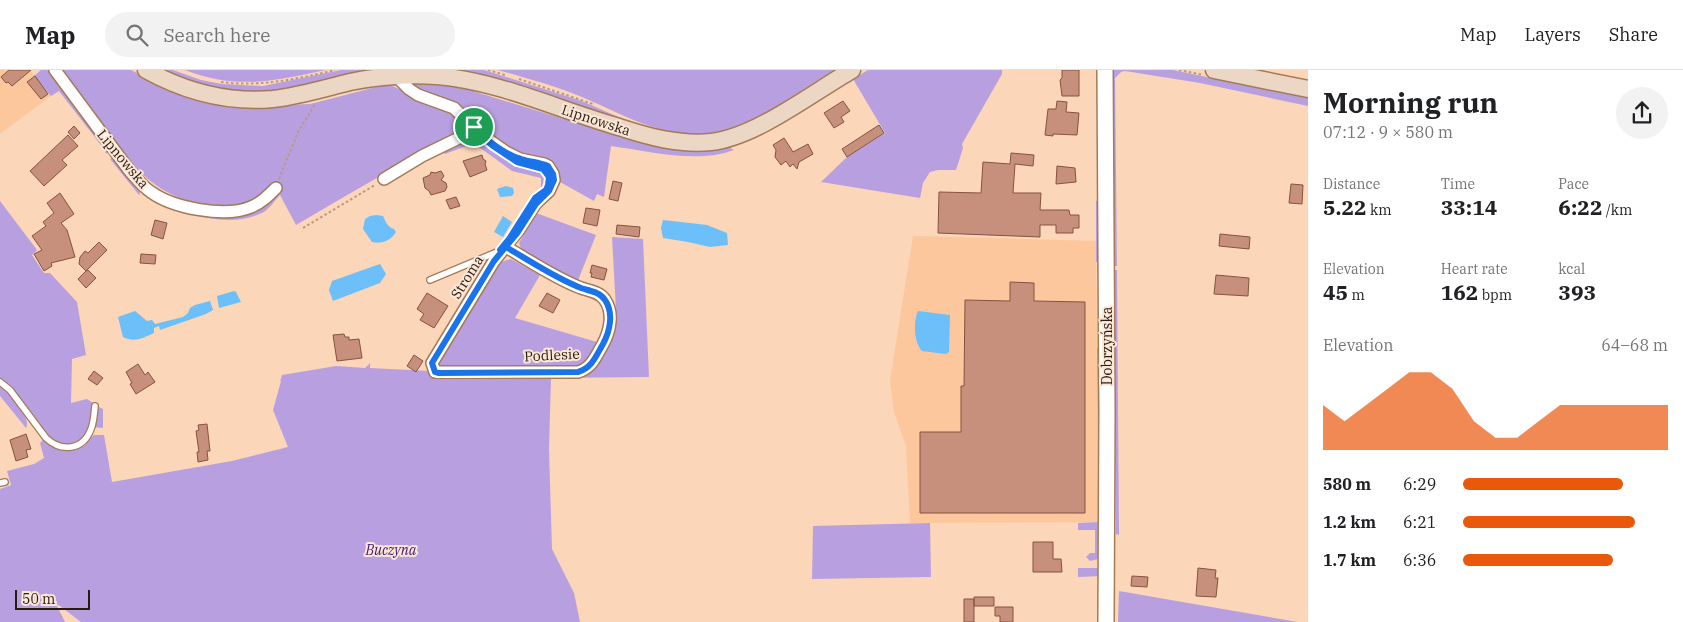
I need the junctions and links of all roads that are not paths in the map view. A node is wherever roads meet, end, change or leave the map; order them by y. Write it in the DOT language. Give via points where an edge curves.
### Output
graph roads {
  1 [pos="55,70"];
  2 [pos="146,70"];
  3 [pos="852,70"];
  4 [pos="1105,70"];
  5 [pos="1214,70"];
  6 [pos="396,76"];
  7 [pos="1308,89"];
  8 [pos="474,127"];
  9 [pos="384,180"];
  10 [pos="276,188"];
  11 [pos="506,247"];
  12 [pos="430,280"];
  13 [pos="435,358"];
  14 [pos="0,382"];
  15 [pos="95,406"];
  16 [pos="1106,622"];
  1 -- 10 [label="street, Lipnowska" via="129,170 155,195 190,208 233,211 250,208"];
  2 -- 6 [label="main road, Lipnowska" via="186,89 246,99 279,98"];
  3 -- 6 [label="main road, Lipnowska" via="745,133 691,143 640,134 470,81 435,76"];
  4 -- 16 [label="street, Dobrzyńska"];
  5 -- 7 [label="main road"];
  6 -- 8 [label="street, Stroma" via="418,95 454,108"];
  8 -- 9 [label="street"];
  8 -- 11 [label="street, Stroma" via="506,152 544,164 553,174 549,191"];
  11 -- 12 [label="lane"];
  11 -- 13 [label="street, Stroma" via="494,261"];
  11 -- 13 [label="street, Podlesie" via="605,300 610,329 594,361 578,372 438,373 432,368"];
  14 -- 15 [label="lane" via="10,390 46,438 64,448 77,445 87,437"];
}
